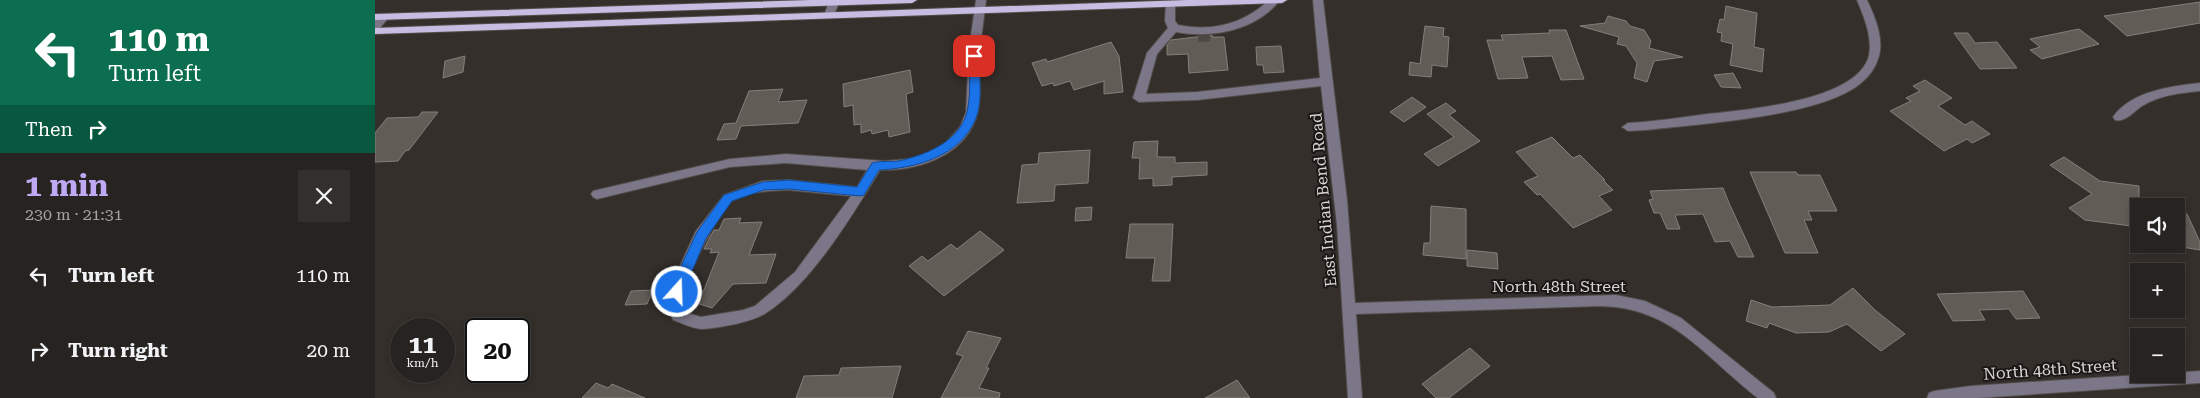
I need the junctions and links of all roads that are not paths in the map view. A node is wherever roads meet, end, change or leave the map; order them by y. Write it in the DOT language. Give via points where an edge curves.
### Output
graph roads {
  1 [pos="912,0"];
  2 [pos="1275,0"];
  3 [pos="1282,0"];
  4 [pos="1318,0"];
  5 [pos="1863,0"];
  6 [pos="835,1"];
  7 [pos="1170,4"];
  8 [pos="980,5"];
  9 [pos="829,15"];
  10 [pos="379,17"];
  11 [pos="375,27"];
  12 [pos="1179,29"];
  13 [pos="1228,29"];
  14 [pos="375,31"];
  15 [pos="1212,35"];
  16 [pos="1198,36"];
  17 [pos="1327,81"];
  18 [pos="2200,88"];
  19 [pos="2119,117"];
  20 [pos="1627,127"];
  21 [pos="876,166"];
  22 [pos="860,192"];
  23 [pos="597,194"];
  24 [pos="1348,309"];
  25 [pos="2200,377"];
  26 [pos="1355,398"];
  27 [pos="1769,398"];
  28 [pos="1934,398"];
  1 -- 6 [label="main road"];
  2 -- 3 [label="main road"];
  2 -- 7 [label="main road"];
  2 -- 13 [label="street" via="1255,18"];
  4 -- 17 [label="street, East Indian Bend Road"];
  5 -- 20 [label="street" via="1875,37 1873,60 1861,76 1839,92 1748,114"];
  6 -- 9 [label="street"];
  6 -- 10 [label="main road"];
  7 -- 8 [label="main road"];
  7 -- 12 [label="street" via="1170,20"];
  8 -- 9 [label="main road"];
  8 -- 21 [label="street" via="974,56 974,106 963,131 953,143 928,158 900,165"];
  9 -- 14 [label="main road"];
  10 -- 11 [label="street"];
  12 -- 13 [label="street"];
  12 -- 16 [label="street"];
  12 -- 17 [label="street" via="1152,52 1139,98 1197,96"];
  13 -- 15 [label="street"];
  17 -- 24 [label="street, East Indian Bend Road" via="1341,200"];
  18 -- 19 [label="street" via="2156,94"];
  21 -- 22 [label="street"];
  21 -- 23 [label="street" via="792,159 727,164"];
  22 -- 22 [label="street" via="800,276 760,310 701,323 677,316 674,304 681,279 701,236 728,198 763,186 789,184"];
  24 -- 26 [label="street, East Indian Bend Road"];
  24 -- 27 [label="street, North 48th Street" via="1575,301 1640,305 1668,317"];
  25 -- 28 [label="street, North 48th Street"];
}
